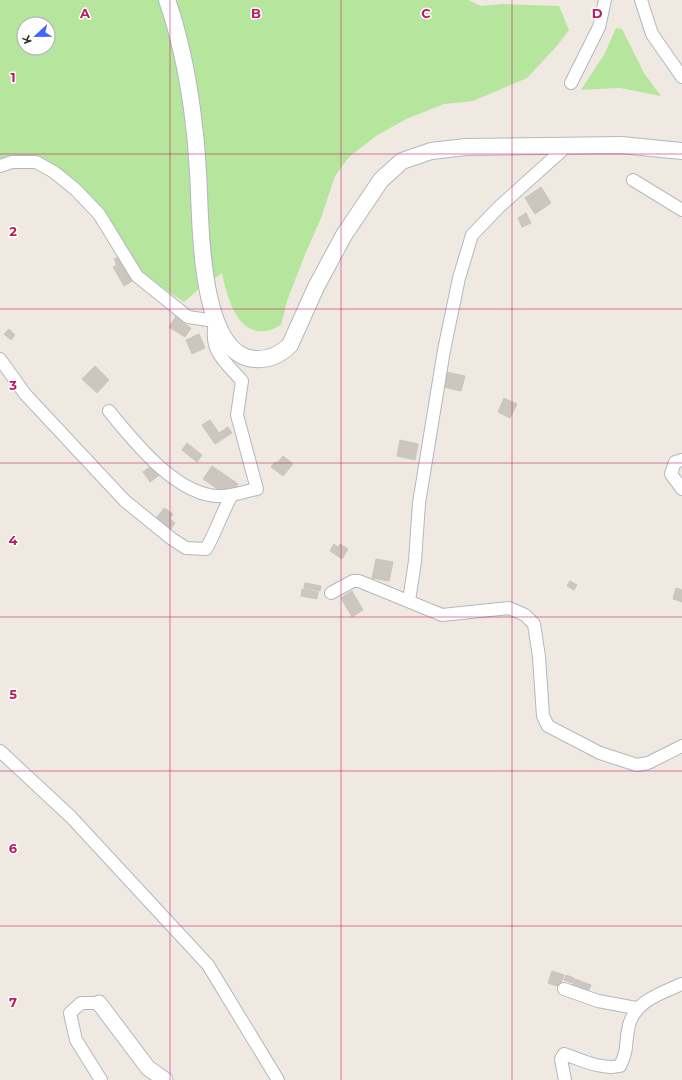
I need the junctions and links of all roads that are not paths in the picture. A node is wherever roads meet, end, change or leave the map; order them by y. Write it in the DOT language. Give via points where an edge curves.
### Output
graph roads {
  1 [pos="167,0"];
  2 [pos="176,0"];
  3 [pos="605,0"];
  4 [pos="641,0"];
  5 [pos="682,77"];
  6 [pos="571,83"];
  7 [pos="682,143"];
  8 [pos="568,145"];
  9 [pos="682,151"];
  10 [pos="0,166"];
  11 [pos="633,180"];
  12 [pos="682,210"];
  13 [pos="215,321"];
  14 [pos="0,359"];
  15 [pos="109,411"];
  16 [pos="682,460"];
  17 [pos="682,489"];
  18 [pos="232,494"];
  19 [pos="331,593"];
  20 [pos="409,601"];
  21 [pos="682,746"];
  22 [pos="0,751"];
  23 [pos="682,984"];
  24 [pos="564,989"];
  25 [pos="99,1003"];
  26 [pos="636,1008"];
  27 [pos="101,1080"];
  28 [pos="165,1080"];
  29 [pos="278,1080"];
  30 [pos="565,1080"];
  1 -- 13 [label="main road" via="192,108 203,261"];
  2 -- 7 [label="main road" via="203,108 210,244 218,305 234,341 252,350 272,349 278,344 286,333 306,287 348,209 376,174 400,152 426,143 472,139 573,137"];
  3 -- 6 [label="street" via="599,27"];
  4 -- 5 [label="street" via="652,34"];
  8 -- 9 [label="main road" via="621,145"];
  8 -- 13 [label="main road" via="445,148 402,161 381,180 344,234 290,345 284,352 263,359 244,357 226,342"];
  8 -- 20 [label="street" via="472,235 459,278 444,350 419,503"];
  10 -- 13 [label="street" via="12,162 36,162 54,172 75,188 99,214 137,276 188,317"];
  11 -- 12 [label="street"];
  13 -- 18 [label="street" via="213,335 218,351 224,363 242,381 237,415 257,488"];
  14 -- 18 [label="street" via="25,394 125,500 186,548 206,549"];
  15 -- 18 [label="street" via="131,438 179,483 206,494"];
  16 -- 17 [label="street" via="675,462 671,474"];
  19 -- 20 [label="street" via="353,581 359,581"];
  20 -- 21 [label="street" via="442,615 509,608 525,614 534,624 540,656 543,716 548,726 600,753 637,765 648,763"];
  22 -- 29 [label="street" via="71,817 208,965"];
  23 -- 26 [label="street" via="654,996"];
  24 -- 26 [label="street" via="598,1001"];
  25 -- 27 [label="street" via="81,1003 70,1013 76,1040"];
  25 -- 28 [label="street" via="148,1068"];
  26 -- 30 [label="street" via="628,1029 627,1054 620,1066 610,1068 564,1054 560,1059"];
}
